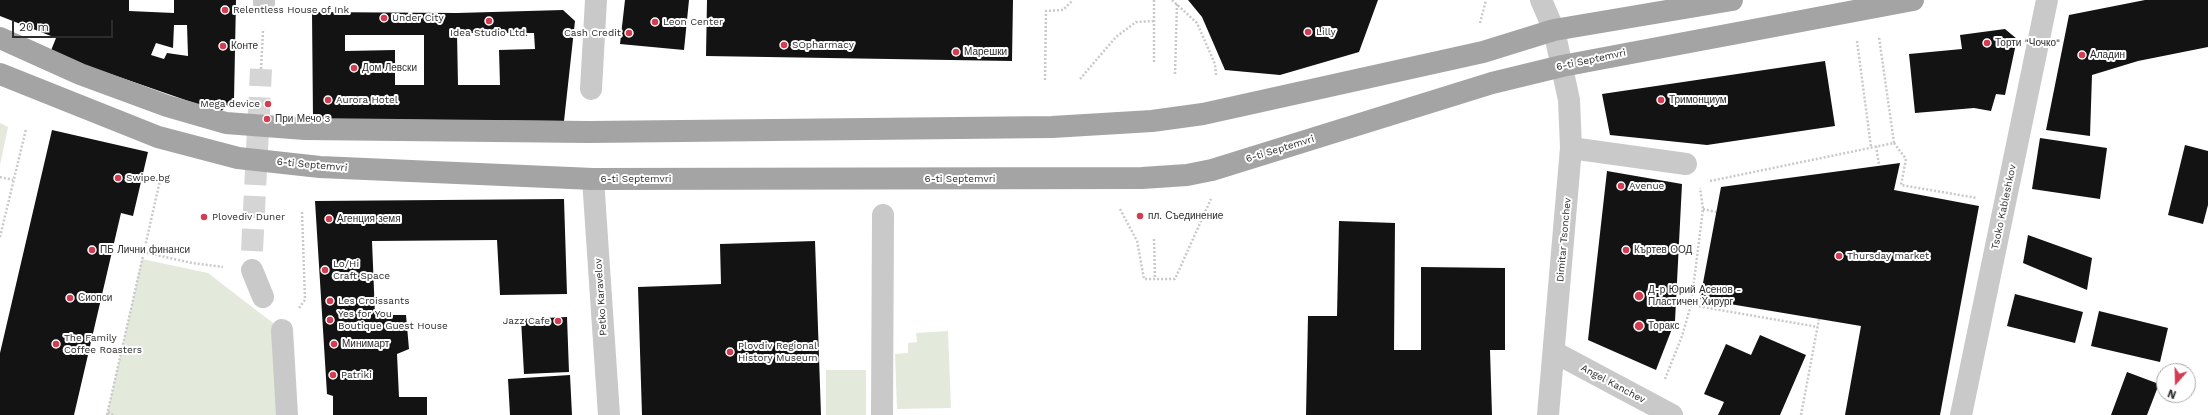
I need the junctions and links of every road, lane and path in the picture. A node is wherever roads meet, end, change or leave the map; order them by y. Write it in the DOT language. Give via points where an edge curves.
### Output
graph roads {
  1 [pos="596,0"];
  2 [pos="1072,0"];
  3 [pos="1154,0"];
  4 [pos="1172,0"];
  5 [pos="1486,0"];
  6 [pos="1542,0"];
  7 [pos="1732,0"];
  8 [pos="1912,0"];
  9 [pos="2047,0"];
  10 [pos="264,2"];
  11 [pos="1176,4"];
  12 [pos="1154,21"];
  13 [pos="1479,27"];
  14 [pos="1554,30"];
  15 [pos="0,38"];
  16 [pos="1879,38"];
  17 [pos="1857,41"];
  18 [pos="1154,62"];
  19 [pos="1562,66"];
  20 [pos="261,69"];
  21 [pos="0,74"];
  22 [pos="1175,74"];
  23 [pos="1216,75"];
  24 [pos="1080,79"];
  25 [pos="1045,80"];
  26 [pos="591,89"];
  27 [pos="26,129"];
  28 [pos="1894,143"];
  29 [pos="1871,146"];
  30 [pos="1876,146"];
  31 [pos="1571,148"];
  32 [pos="1686,164"];
  33 [pos="1879,165"];
  34 [pos="161,176"];
  35 [pos="0,177"];
  36 [pos="593,179"];
  37 [pos="13,180"];
  38 [pos="1700,183"];
  39 [pos="1211,199"];
  40 [pos="2005,203"];
  41 [pos="1120,209"];
  42 [pos="1703,209"];
  43 [pos="302,212"];
  44 [pos="1716,212"];
  45 [pos="883,216"];
  46 [pos="0,237"];
  47 [pos="1154,239"];
  48 [pos="143,252"];
  49 [pos="228,268"];
  50 [pos="252,270"];
  51 [pos="1155,279"];
  52 [pos="263,297"];
  53 [pos="1691,305"];
  54 [pos="1819,320"];
  55 [pos="1818,327"];
  56 [pos="282,330"];
  57 [pos="1554,352"];
  58 [pos="1663,410"];
  59 [pos="108,413"];
  60 [pos="113,415"];
  61 [pos="287,415"];
  62 [pos="609,415"];
  63 [pos="882,415"];
  64 [pos="1548,415"];
  65 [pos="1801,415"];
  66 [pos="1961,415"];
  1 -- 26 [label="street"];
  2 -- 25 [label="path" via="1063,10 1046,11"];
  3 -- 12 [label="path"];
  4 -- 11 [label="path"];
  5 -- 13 [label="path"];
  6 -- 14 [label="street, Dimitar Tsonchev"];
  7 -- 14 [label="main road"];
  8 -- 19 [label="main road, 6-ti Septemvri"];
  9 -- 40 [label="street, Tsoko Kableshkov"];
  10 -- 20 [label="path"];
  11 -- 22 [label="path"];
  11 -- 23 [label="path" via="1197,23"];
  12 -- 18 [label="path"];
  12 -- 24 [label="path" via="1136,22 1116,38"];
  14 -- 15 [label="main road" via="1483,52 1203,114 1152,121 1052,127 589,132 305,129 226,123 167,106 80,74"];
  14 -- 19 [label="street, Dimitar Tsonchev"];
  16 -- 28 [label="path"];
  17 -- 29 [label="path"];
  19 -- 31 [label="street, Dimitar Tsonchev" via="1569,100"];
  19 -- 36 [label="main road, 6-ti Septemvri" via="1492,83 1212,170 1187,175 1134,178"];
  21 -- 36 [label="main road, 6-ti Septemvri" via="158,137 238,158 320,167"];
  27 -- 37 [label="path"];
  28 -- 30 [label="path"];
  28 -- 40 [label="path" via="1906,159 1901,185"];
  29 -- 30 [label="path"];
  29 -- 38 [label="path"];
  30 -- 33 [label="path"];
  31 -- 32 [label="street"];
  31 -- 57 [label="street, Dimitar Tsonchev"];
  32 -- 38 [label="path"];
  34 -- 48 [label="path"];
  35 -- 37 [label="path"];
  36 -- 62 [label="street, Petko Karavelov"];
  37 -- 46 [label="path"];
  38 -- 42 [label="path"];
  39 -- 51 [label="path" via="1175,279"];
  40 -- 66 [label="street, Tsoko Kableshkov"];
  41 -- 51 [label="path" via="1137,241 1144,280"];
  42 -- 44 [label="path"];
  42 -- 53 [label="path"];
  43 -- 56 [label="path" via="305,300"];
  45 -- 63 [label="street"];
  47 -- 51 [label="path"];
  48 -- 49 [label="path"];
  48 -- 59 [label="path"];
  50 -- 52 [label="street"];
  53 -- 55 [label="path"];
  53 -- 58 [label="path"];
  54 -- 55 [label="path"];
  55 -- 65 [label="path"];
  56 -- 61 [label="street"];
  57 -- 58 [label="street, Angel Kanchev"];
  57 -- 64 [label="street, Dimitar Tsonchev"];
  59 -- 60 [label="path"];
}
